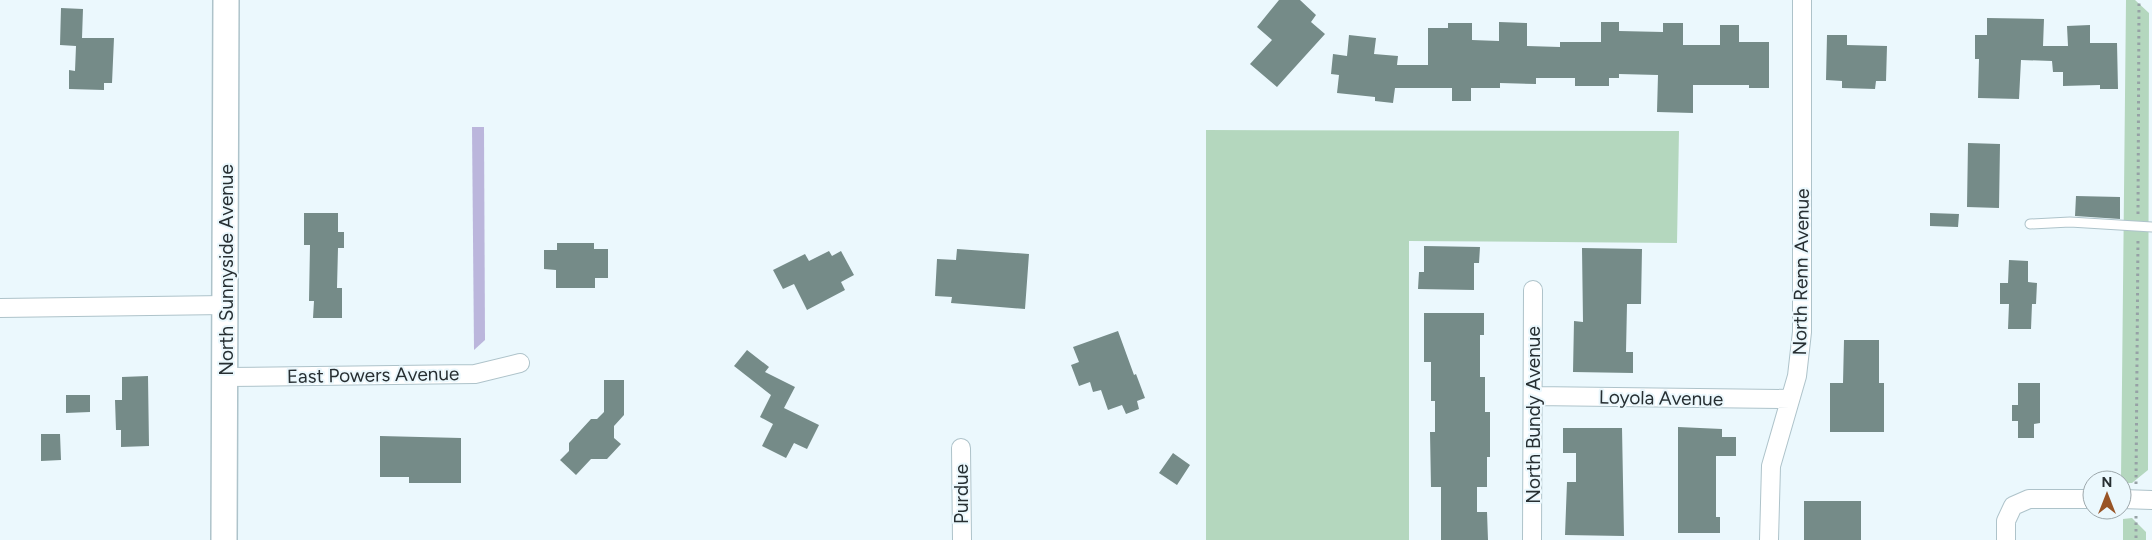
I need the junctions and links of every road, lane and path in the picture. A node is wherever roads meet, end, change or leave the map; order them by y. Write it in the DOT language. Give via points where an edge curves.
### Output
graph roads {
  1 [pos="226,0"];
  2 [pos="1802,0"];
  3 [pos="2139,0"];
  4 [pos="2030,224"];
  5 [pos="2138,226"];
  6 [pos="2152,227"];
  7 [pos="1533,290"];
  8 [pos="225,305"];
  9 [pos="0,308"];
  10 [pos="520,363"];
  11 [pos="225,377"];
  12 [pos="1533,396"];
  13 [pos="1790,399"];
  14 [pos="961,448"];
  15 [pos="2082,499"];
  16 [pos="2137,499"];
  17 [pos="224,540"];
  18 [pos="962,540"];
  19 [pos="1532,540"];
  20 [pos="1769,540"];
  21 [pos="2006,540"];
  22 [pos="2136,540"];
  1 -- 8 [label="main road, North Sunnyside Avenue"];
  2 -- 13 [label="street, North Renn Avenue" via="1802,332 1797,376"];
  3 -- 5 [label="path"];
  4 -- 5 [label="lane" via="2070,222"];
  5 -- 6 [label="lane"];
  5 -- 16 [label="path"];
  7 -- 12 [label="street, North Bundy Avenue"];
  8 -- 9 [label="street"];
  8 -- 11 [label="main road, North Sunnyside Avenue"];
  10 -- 11 [label="street, East Powers Avenue" via="476,374"];
  11 -- 17 [label="main road, North Sunnyside Avenue"];
  12 -- 13 [label="street, Loyola Avenue"];
  12 -- 19 [label="street, North Bundy Avenue"];
  13 -- 20 [label="street, North Renn Avenue" via="1771,466"];
  14 -- 18 [label="street, Purdue"];
  15 -- 21 [label="street" via="2029,499 2013,506 2006,521"];
  16 -- 22 [label="path"];
}
